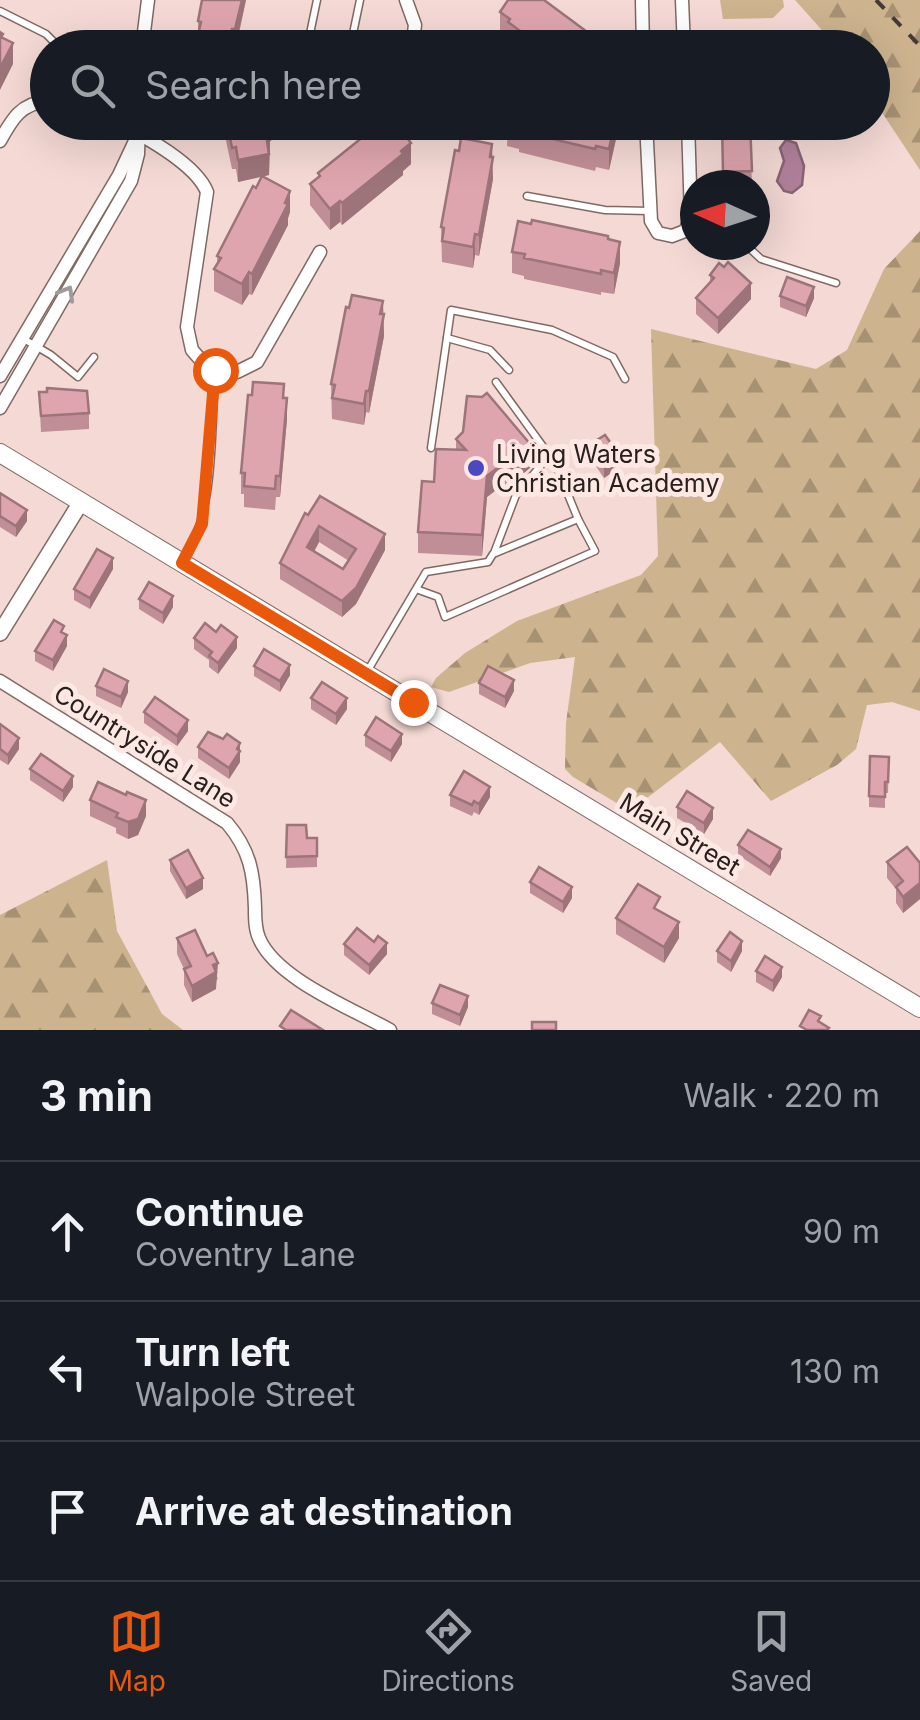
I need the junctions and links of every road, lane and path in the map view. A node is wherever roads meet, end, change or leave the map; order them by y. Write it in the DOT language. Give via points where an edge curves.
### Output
graph roads {
  1 [pos="148,0"];
  2 [pos="317,0"];
  3 [pos="359,0"];
  4 [pos="406,0"];
  5 [pos="642,0"];
  6 [pos="682,0"];
  7 [pos="0,11"];
  8 [pos="38,30"];
  9 [pos="144,30"];
  10 [pos="310,30"];
  11 [pos="353,30"];
  12 [pos="414,30"];
  13 [pos="643,30"];
  14 [pos="683,30"];
  15 [pos="30,104"];
  16 [pos="0,139"];
  17 [pos="133,140"];
  18 [pos="138,140"];
  19 [pos="153,140"];
  20 [pos="647,140"];
  21 [pos="689,140"];
  22 [pos="691,170"];
  23 [pos="527,196"];
  24 [pos="649,211"];
  25 [pos="680,233"];
  26 [pos="320,252"];
  27 [pos="764,260"];
  28 [pos="836,282"];
  29 [pos="22,338"];
  30 [pos="447,338"];
  31 [pos="36,346"];
  32 [pos="94,357"];
  33 [pos="215,370"];
  34 [pos="509,370"];
  35 [pos="0,376"];
  36 [pos="625,379"];
  37 [pos="496,382"];
  38 [pos="0,408"];
  39 [pos="431,448"];
  40 [pos="0,453"];
  41 [pos="548,458"];
  42 [pos="81,502"];
  43 [pos="578,519"];
  44 [pos="493,554"];
  45 [pos="182,563"];
  46 [pos="416,589"];
  47 [pos="0,632"];
  48 [pos="366,674"];
  49 [pos="0,681"];
  50 [pos="920,1008"];
  51 [pos="390,1030"];
  1 -- 9 [label="street"];
  2 -- 10 [label="lane"];
  3 -- 11 [label="lane"];
  4 -- 12 [label="street"];
  5 -- 13 [label="street"];
  6 -- 14 [label="street"];
  7 -- 8 [label="lane"];
  15 -- 16 [label="street"];
  17 -- 29 [label="street"];
  31 -- 18 [label="street, one-way" via="131,181"];
  19 -- 33 [label="street" via="197,175 207,192 187,328 198,360"];
  20 -- 24 [label="street"];
  21 -- 22 [label="street"];
  23 -- 24 [label="lane"];
  24 -- 25 [label="street" via="658,232"];
  26 -- 33 [label="street" via="257,362 238,372"];
  27 -- 28 [label="lane"];
  29 -- 31 [label="lane"];
  29 -- 35 [label="street"];
  30 -- 34 [label="lane" via="490,350"];
  30 -- 36 [label="lane" via="451,310 552,330 613,357"];
  30 -- 39 [label="lane"];
  31 -- 32 [label="lane" via="78,377"];
  31 -- 38 [label="street"];
  33 -- 45 [label="lane" via="202,524"];
  37 -- 41 [label="lane"];
  40 -- 42 [label="main road, Main Street"];
  41 -- 43 [label="lane"];
  41 -- 44 [label="lane" via="516,494"];
  42 -- 45 [label="main road, Main Street"];
  42 -- 47 [label="street"];
  43 -- 44 [label="lane"];
  43 -- 46 [label="lane" via="595,551 445,618 438,597"];
  44 -- 46 [label="lane" via="479,565 426,572"];
  45 -- 48 [label="main road, Main Street"];
  46 -- 48 [label="lane"];
  48 -- 50 [label="main road, Main Street"];
  49 -- 51 [label="street, Countryside Lane" via="227,822 252,862 255,924 270,956 289,974"];
}
